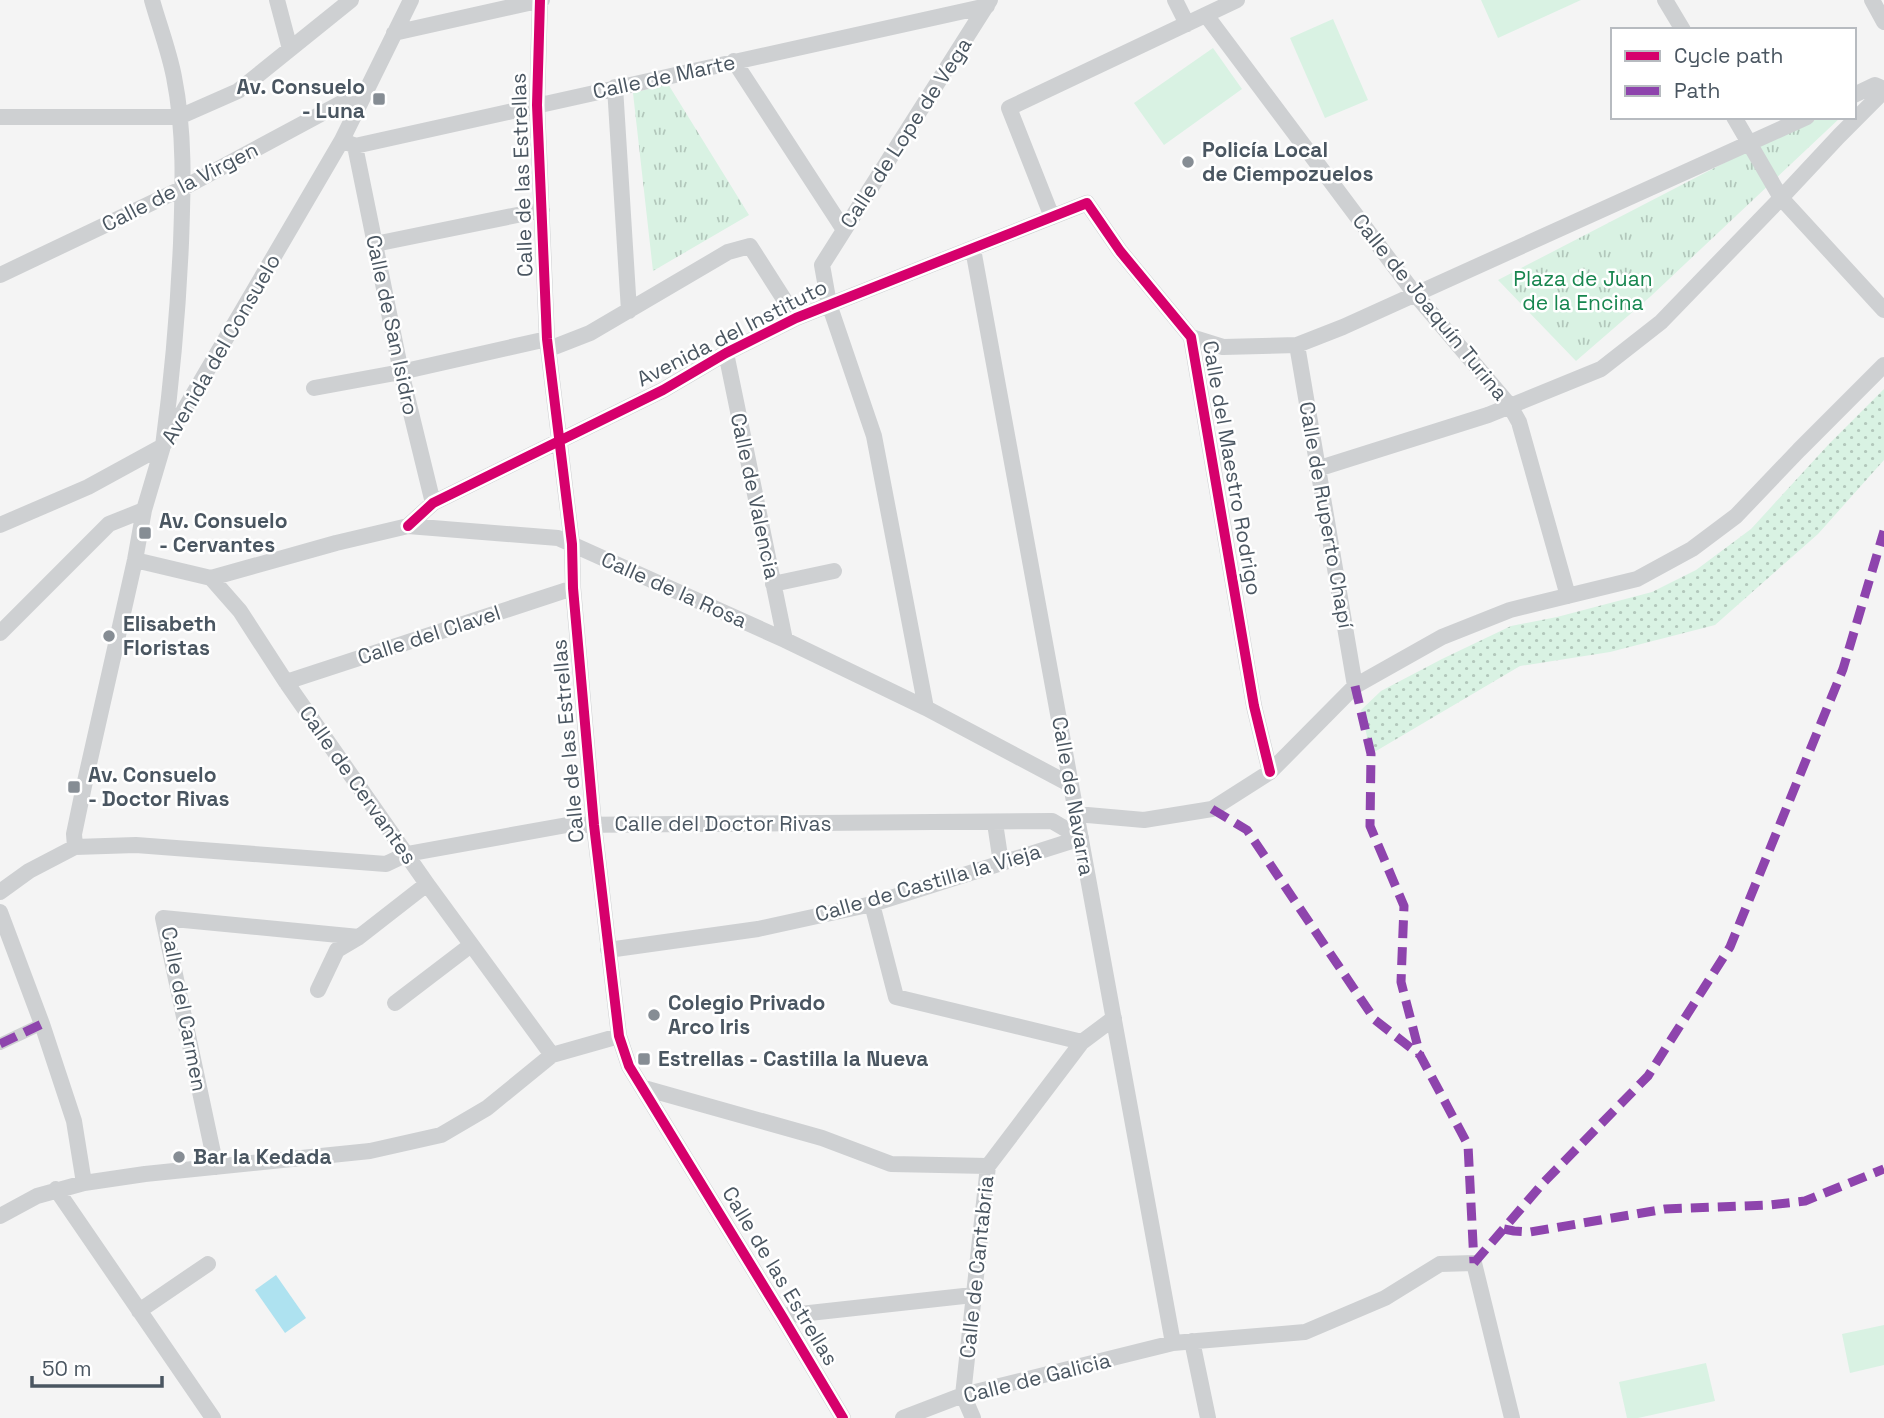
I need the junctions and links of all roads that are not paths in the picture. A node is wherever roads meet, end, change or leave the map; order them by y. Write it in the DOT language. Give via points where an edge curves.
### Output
graph roads {
  1 [pos="152,0"];
  2 [pos="277,0"];
  3 [pos="351,0"];
  4 [pos="411,0"];
  5 [pos="541,0"];
  6 [pos="1175,0"];
  7 [pos="1237,0"];
  8 [pos="1665,0"];
  9 [pos="1872,0"];
  10 [pos="989,3"];
  11 [pos="1206,15"];
  12 [pos="1884,22"];
  13 [pos="1187,24"];
  14 [pos="1682,28"];
  15 [pos="394,33"];
  16 [pos="290,49"];
  17 [pos="734,61"];
  18 [pos="615,87"];
  19 [pos="1884,90"];
  20 [pos="1856,94"];
  21 [pos="537,105"];
  22 [pos="358,107"];
  23 [pos="0,117"];
  24 [pos="179,117"];
  25 [pos="1735,119"];
  26 [pos="1803,119"];
  27 [pos="1856,119"];
  28 [pos="1856,119"];
  29 [pos="348,143"];
  30 [pos="1750,144"];
  31 [pos="183,188"];
  32 [pos="1781,198"];
  33 [pos="1087,203"];
  34 [pos="542,210"];
  35 [pos="1052,217"];
  36 [pos="844,230"];
  37 [pos="375,244"];
  38 [pos="973,249"];
  39 [pos="0,275"];
  40 [pos="1415,294"];
  41 [pos="829,304"];
  42 [pos="1884,310"];
  43 [pos="629,311"];
  44 [pos="796,318"];
  45 [pos="1191,337"];
  46 [pos="548,344"];
  47 [pos="1297,345"];
  48 [pos="726,353"];
  49 [pos="1884,365"];
  50 [pos="401,372"];
  51 [pos="314,388"];
  52 [pos="1510,406"];
  53 [pos="561,441"];
  54 [pos="163,446"];
  55 [pos="1317,469"];
  56 [pos="433,503"];
  57 [pos="144,510"];
  58 [pos="0,525"];
  59 [pos="408,526"];
  60 [pos="572,544"];
  61 [pos="135,560"];
  62 [pos="834,571"];
  63 [pos="211,578"];
  64 [pos="773,584"];
  65 [pos="573,588"];
  66 [pos="1568,596"];
  67 [pos="0,633"];
  68 [pos="785,640"];
  69 [pos="286,682"];
  70 [pos="1355,686"];
  71 [pos="926,708"];
  72 [pos="1270,772"];
  73 [pos="1071,785"];
  74 [pos="1076,814"];
  75 [pos="995,823"];
  76 [pos="594,825"];
  77 [pos="1081,838"];
  78 [pos="75,847"];
  79 [pos="407,854"];
  80 [pos="1001,863"];
  81 [pos="427,884"];
  82 [pos="0,892"];
  83 [pos="872,904"];
  84 [pos="0,912"];
  85 [pos="359,937"];
  86 [pos="471,945"];
  87 [pos="608,950"];
  88 [pos="318,990"];
  89 [pos="395,1003"];
  90 [pos="1114,1018"];
  91 [pos="42,1024"];
  92 [pos="619,1036"];
  93 [pos="1082,1042"];
  94 [pos="0,1044"];
  95 [pos="552,1055"];
  96 [pos="644,1088"];
  97 [pos="988,1166"];
  98 [pos="216,1167"];
  99 [pos="84,1183"];
  100 [pos="56,1189"];
  101 [pos="0,1216"];
  102 [pos="208,1264"];
  103 [pos="973,1295"];
  104 [pos="139,1311"];
  105 [pos="782,1315"];
  106 [pos="1192,1342"];
  107 [pos="1173,1343"];
  108 [pos="963,1395"];
  109 [pos="213,1418"];
  110 [pos="843,1418"];
  111 [pos="903,1418"];
  112 [pos="973,1418"];
  113 [pos="1208,1418"];
  114 [pos="1512,1418"];
  1 -- 24 [label="street" via="174,76"];
  2 -- 16 [label="street"];
  3 -- 16 [label="street"];
  4 -- 15 [label="street, Avenida del Consuelo"];
  5 -- 15 [label="street"];
  5 -- 21 [label="street, Calle de las Estrellas"];
  6 -- 13 [label="street"];
  7 -- 11 [label="street"];
  8 -- 14 [label="street"];
  9 -- 12 [label="street"];
  10 -- 17 [label="street, Calle de Marte"];
  10 -- 36 [label="street, Calle de Lope de Vega"];
  11 -- 13 [label="street"];
  11 -- 40 [label="street, Calle de Joaquín Turina"];
  13 -- 35 [label="street" via="1009,108"];
  15 -- 22 [label="street, Avenida del Consuelo"];
  16 -- 24 [label="street" via="238,91"];
  17 -- 18 [label="street, Calle de Marte"];
  17 -- 36 [label="street"];
  18 -- 21 [label="street, Calle de Marte"];
  18 -- 43 [label="street"];
  19 -- 20 [label="street" via="1875,85"];
  19 -- 27 [label="street"];
  21 -- 29 [label="street, Calle de Marte"];
  21 -- 34 [label="street, Calle de las Estrellas"];
  22 -- 29 [label="street, Avenida del Consuelo"];
  22 -- 31 [label="street, Calle de la Virgen" via="345,101"];
  23 -- 24 [label="street"];
  24 -- 31 [label="street"];
  25 -- 30 [label="street"];
  26 -- 30 [label="street"];
  28 -- 32 [label="street"];
  29 -- 37 [label="street, Calle de San Isidro"];
  29 -- 54 [label="street, Avenida del Consuelo"];
  30 -- 32 [label="street"];
  30 -- 40 [label="street"];
  31 -- 39 [label="street, Calle de la Virgen"];
  31 -- 54 [label="street" via="178,301"];
  32 -- 42 [label="street"];
  32 -- 52 [label="street" via="1661,322 1601,369"];
  33 -- 35 [label="street, Avenida del Instituto"];
  33 -- 45 [label="street, Calle del Maestro Rodrigo"];
  34 -- 37 [label="street"];
  34 -- 46 [label="street, Calle de las Estrellas"];
  35 -- 38 [label="street, Avenida del Instituto"];
  36 -- 41 [label="street, Calle de Lope de Vega" via="821,265"];
  37 -- 50 [label="street, Calle de San Isidro"];
  38 -- 41 [label="street, Avenida del Instituto"];
  38 -- 73 [label="street, Calle de Navarra"];
  40 -- 47 [label="street"];
  40 -- 52 [label="street, Calle de Joaquín Turina"];
  41 -- 44 [label="street, Avenida del Instituto"];
  41 -- 71 [label="street" via="874,436"];
  43 -- 44 [label="street" via="728,252 750,246"];
  43 -- 46 [label="street" via="590,333"];
  44 -- 48 [label="street, Avenida del Instituto"];
  45 -- 47 [label="street" via="1223,347"];
  45 -- 72 [label="street, Calle del Maestro Rodrigo" via="1254,706"];
  46 -- 50 [label="street"];
  46 -- 53 [label="street, Calle de las Estrellas"];
  47 -- 55 [label="street, Calle de Ruperto Chapí"];
  48 -- 53 [label="street, Avenida del Instituto"];
  48 -- 64 [label="street, Calle de Valencia"];
  49 -- 66 [label="street" via="1736,516 1692,549 1637,579"];
  50 -- 51 [label="street"];
  50 -- 56 [label="street, Calle de San Isidro"];
  52 -- 55 [label="street"];
  52 -- 66 [label="street, Calle de Joaquín Turina" via="1519,422"];
  53 -- 56 [label="street, Avenida del Instituto"];
  53 -- 60 [label="street, Calle de las Estrellas"];
  54 -- 57 [label="street, Avenida del Consuelo"];
  54 -- 58 [label="street" via="88,487"];
  55 -- 70 [label="street, Calle de Ruperto Chapí"];
  56 -- 59 [label="street, Avenida del Instituto"];
  57 -- 61 [label="street, Avenida del Consuelo"];
  57 -- 67 [label="street" via="109,524"];
  59 -- 60 [label="street, Calle de la Rosa" via="558,538"];
  59 -- 63 [label="street"];
  60 -- 65 [label="street, Calle de las Estrellas"];
  60 -- 68 [label="street, Calle de la Rosa"];
  61 -- 63 [label="street"];
  61 -- 78 [label="street, Avenida del Consuelo" via="84,786"];
  62 -- 64 [label="street"];
  63 -- 69 [label="street, Calle de Cervantes" via="240,611"];
  64 -- 68 [label="street, Calle de Valencia"];
  65 -- 69 [label="street, Calle del Clavel"];
  65 -- 76 [label="street, Calle de las Estrellas"];
  66 -- 70 [label="street" via="1510,610 1442,637"];
  68 -- 71 [label="street, Calle de la Rosa"];
  69 -- 79 [label="street, Calle de Cervantes"];
  70 -- 72 [label="street"];
  71 -- 73 [label="street, Calle de la Rosa"];
  72 -- 74 [label="street" via="1212,809 1144,820"];
  73 -- 74 [label="street, Calle de Navarra"];
  74 -- 77 [label="street, Calle de Navarra"];
  75 -- 76 [label="street, Calle del Doctor Rivas"];
  75 -- 77 [label="street, Calle del Doctor Rivas" via="1052,821"];
  75 -- 80 [label="street"];
  76 -- 79 [label="street, Calle del Doctor Rivas" via="567,825"];
  76 -- 87 [label="street, Calle de las Estrellas"];
  77 -- 80 [label="street, Calle de Castilla la Vieja"];
  77 -- 90 [label="street, Calle de Navarra"];
  78 -- 79 [label="street, Calle del Doctor Rivas" via="136,845 386,864"];
  78 -- 82 [label="street, Calle del Doctor Rivas"];
  79 -- 81 [label="street, Calle de Cervantes"];
  80 -- 83 [label="street, Calle de Castilla la Vieja"];
  81 -- 85 [label="street"];
  81 -- 86 [label="street, Calle de Cervantes"];
  83 -- 87 [label="street, Calle de Castilla la Vieja" via="758,929"];
  83 -- 93 [label="street" via="895,997"];
  84 -- 91 [label="street"];
  85 -- 88 [label="street" via="337,950"];
  85 -- 98 [label="street, Calle del Carmen" via="163,918"];
  86 -- 89 [label="street"];
  86 -- 95 [label="street, Calle de Cervantes"];
  87 -- 92 [label="street, Calle de las Estrellas"];
  90 -- 93 [label="street, Calle de Cantabria"];
  90 -- 107 [label="street, Calle de Navarra"];
  91 -- 94 [label="street"];
  91 -- 99 [label="street" via="74,1121"];
  92 -- 95 [label="street"];
  92 -- 96 [label="street, Calle de las Estrellas" via="629,1066"];
  93 -- 97 [label="street, Calle de Cantabria"];
  95 -- 98 [label="street" via="487,1108 441,1135 370,1151"];
  96 -- 97 [label="street" via="822,1138 891,1164"];
  96 -- 105 [label="street, Calle de las Estrellas"];
  97 -- 103 [label="street, Calle de Cantabria"];
  98 -- 99 [label="street"];
  99 -- 100 [label="street"];
  100 -- 101 [label="street"];
  100 -- 104 [label="street"];
  102 -- 104 [label="street"];
  103 -- 105 [label="street"];
  103 -- 108 [label="street, Calle de Cantabria"];
  104 -- 109 [label="street"];
  105 -- 110 [label="street, Calle de las Estrellas"];
  106 -- 107 [label="street, Calle de Galicia"];
  106 -- 113 [label="street"];
  106 -- 114 [label="street, Calle de Galicia" via="1305,1332 1385,1298 1440,1264 1474,1263"];
  107 -- 108 [label="street, Calle de Galicia"];
  108 -- 111 [label="street, Calle de Galicia"];
  108 -- 112 [label="street"];
}
